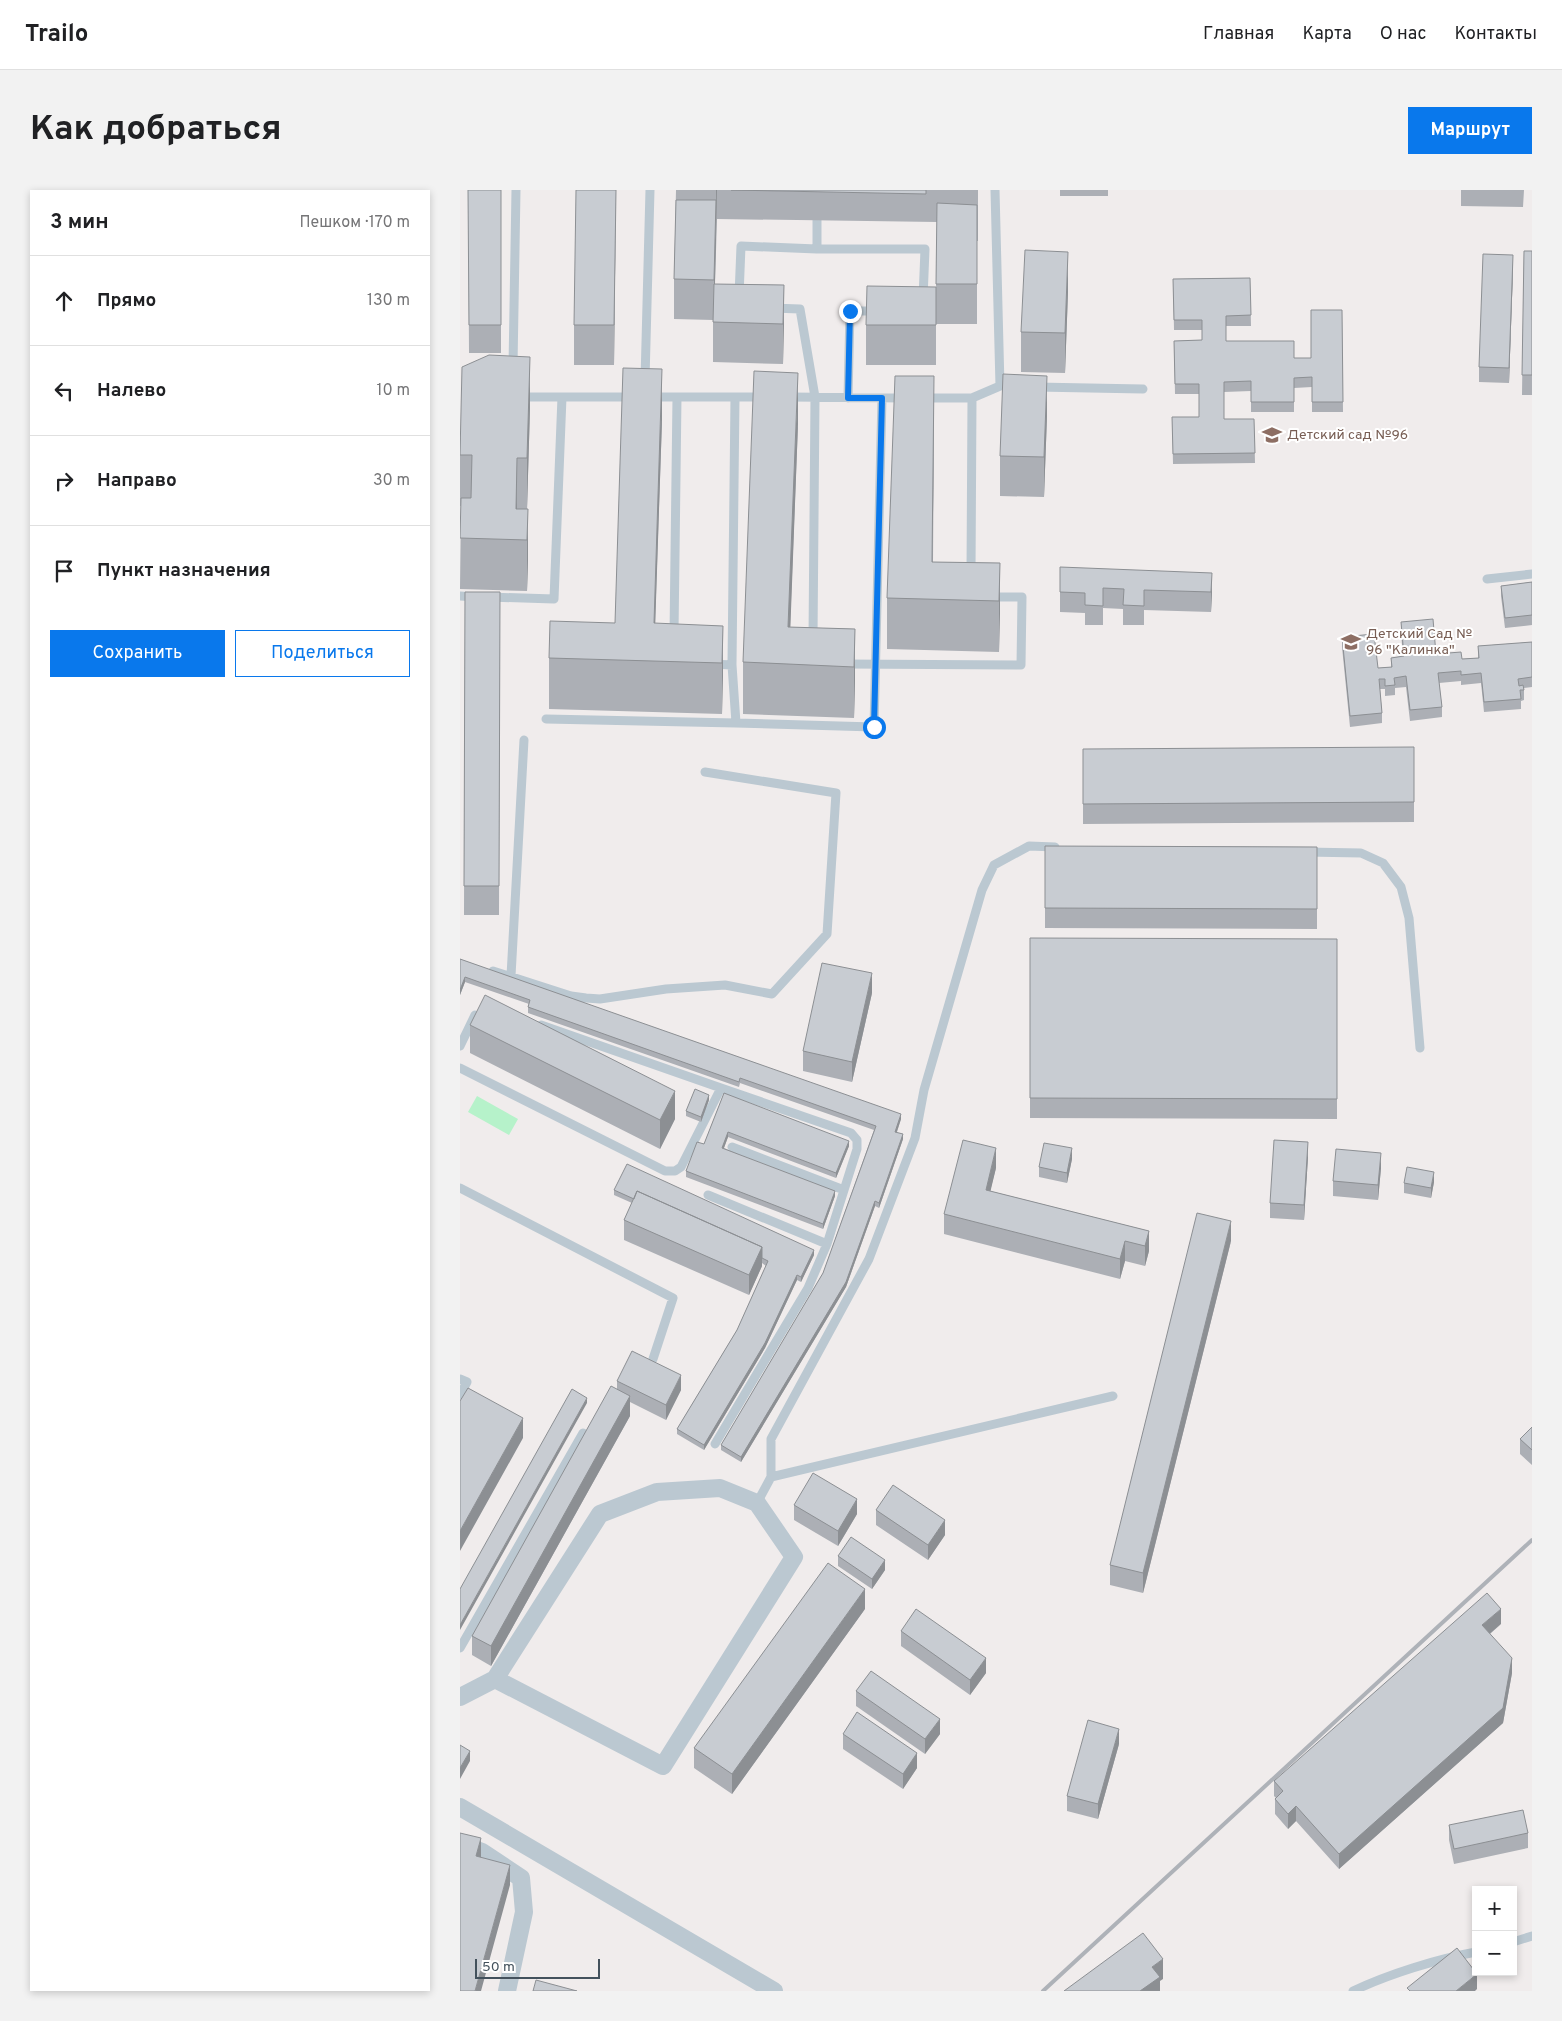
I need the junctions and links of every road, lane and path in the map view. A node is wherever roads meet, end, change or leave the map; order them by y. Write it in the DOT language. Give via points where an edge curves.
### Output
graph roads {
  1 [pos="516,190"];
  2 [pos="650,190"];
  3 [pos="995,190"];
  4 [pos="817,220"];
  5 [pos="817,248"];
  6 [pos="739,308"];
  7 [pos="765,308"];
  8 [pos="887,312"];
  9 [pos="923,312"];
  10 [pos="512,377"];
  11 [pos="512,387"];
  12 [pos="1029,387"];
  13 [pos="1143,388"];
  14 [pos="562,397"];
  15 [pos="644,397"];
  16 [pos="677,397"];
  17 [pos="736,397"];
  18 [pos="815,397"];
  19 [pos="848,398"];
  20 [pos="882,398"];
  21 [pos="972,398"];
  22 [pos="1532,574"];
  23 [pos="1487,579"];
  24 [pos="971,587"];
  25 [pos="460,596"];
  26 [pos="979,597"];
  27 [pos="674,644"];
  28 [pos="813,645"];
  29 [pos="703,664"];
  30 [pos="831,664"];
  31 [pos="876,664"];
  32 [pos="732,665"];
  33 [pos="546,719"];
  34 [pos="736,723"];
  35 [pos="524,740"];
  36 [pos="705,772"];
  37 [pos="1068,847"];
  38 [pos="1293,852"];
  39 [pos="484,968"];
  40 [pos="511,976"];
  41 [pos="481,1007"];
  42 [pos="535,1023"];
  43 [pos="460,1046"];
  44 [pos="1420,1048"];
  45 [pos="460,1068"];
  46 [pos="721,1088"];
  47 [pos="732,1146"];
  48 [pos="460,1188"];
  49 [pos="844,1190"];
  50 [pos="708,1195"];
  51 [pos="827,1244"];
  52 [pos="653,1359"];
  53 [pos="460,1379"];
  54 [pos="460,1395"];
  55 [pos="1113,1396"];
  56 [pos="583,1433"];
  57 [pos="716,1444"];
  58 [pos="771,1477"];
  59 [pos="757,1503"];
  60 [pos="460,1648"];
  61 [pos="495,1679"];
  62 [pos="460,1697"];
  63 [pos="460,1807"];
  64 [pos="460,1844"];
  65 [pos="1532,1936"];
  66 [pos="1517,1941"];
  67 [pos="1472,1953"];
  68 [pos="507,1991"];
  69 [pos="774,1991"];
  70 [pos="1353,1991"];
  1 -- 10 [label="lane"];
  2 -- 15 [label="lane"];
  3 -- 21 [label="lane" via="1005,386"];
  4 -- 5 [label="lane"];
  5 -- 6 [label="lane" via="741,246"];
  5 -- 9 [label="lane" via="925,248"];
  7 -- 18 [label="lane" via="800,309"];
  8 -- 19 [label="lane" via="850,311"];
  11 -- 14 [label="lane" via="512,397"];
  12 -- 13 [label="lane"];
  14 -- 15 [label="lane"];
  14 -- 25 [label="lane" via="554,599"];
  15 -- 16 [label="lane"];
  16 -- 17 [label="lane"];
  16 -- 27 [label="lane"];
  17 -- 18 [label="lane"];
  17 -- 32 [label="lane"];
  18 -- 19 [label="lane"];
  18 -- 28 [label="lane"];
  19 -- 20 [label="lane"];
  20 -- 21 [label="lane"];
  20 -- 31 [label="lane"];
  21 -- 24 [label="lane"];
  22 -- 23 [label="lane"];
  26 -- 31 [label="lane" via="1022,597 1021,665"];
  29 -- 32 [label="lane"];
  30 -- 31 [label="lane"];
  31 -- 34 [label="lane" via="874,727"];
  32 -- 34 [label="lane"];
  33 -- 34 [label="lane"];
  35 -- 40 [label="lane"];
  36 -- 40 [label="lane" via="836,793 827,934 772,994 725,985 666,989 600,999 571,996"];
  37 -- 58 [label="lane" via="1029,846 994,865 982,890 924,1090 915,1138 868,1259 771,1439"];
  38 -- 44 [label="lane" via="1361,853 1383,863 1401,887 1409,918"];
  39 -- 40 [label="lane"];
  41 -- 43 [label="lane" via="476,1011"];
  42 -- 46 [label="lane"];
  45 -- 46 [label="lane" via="665,1171 676,1172 682,1167"];
  46 -- 49 [label="lane" via="851,1133 857,1140 857,1149"];
  47 -- 49 [label="lane"];
  48 -- 52 [label="lane" via="673,1298"];
  49 -- 51 [label="lane"];
  50 -- 51 [label="lane"];
  51 -- 57 [label="lane" via="808,1288"];
  53 -- 54 [label="lane" via="467,1382"];
  55 -- 58 [label="lane"];
  56 -- 60 [label="lane"];
  58 -- 59 [label="lane"];
  59 -- 61 [label="street" via="720,1488 656,1492 600,1514"];
  59 -- 61 [label="street" via="794,1557 662,1766"];
  61 -- 62 [label="street"];
  63 -- 69 [label="street"];
  64 -- 68 [label="street" via="482,1852 521,1878 524,1912"];
  65 -- 66 [label="lane"];
  67 -- 70 [label="lane" via="1415,1968"];
}
